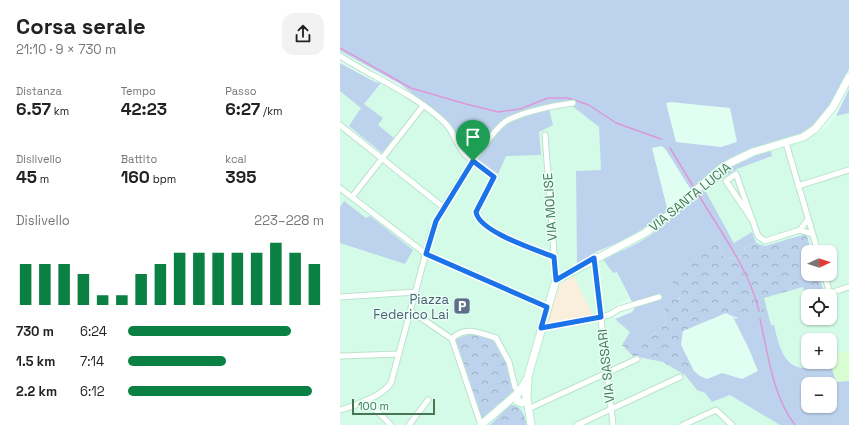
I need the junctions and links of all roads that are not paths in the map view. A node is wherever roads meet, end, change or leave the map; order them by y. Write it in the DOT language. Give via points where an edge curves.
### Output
graph roads {
  1 [pos="340,56"];
  2 [pos="849,77"];
  3 [pos="573,103"];
  4 [pos="423,106"];
  5 [pos="340,125"];
  6 [pos="545,135"];
  7 [pos="786,143"];
  8 [pos="383,158"];
  9 [pos="473,161"];
  10 [pos="849,170"];
  11 [pos="798,186"];
  12 [pos="340,188"];
  13 [pos="352,197"];
  14 [pos="444,207"];
  15 [pos="808,219"];
  16 [pos="753,221"];
  17 [pos="800,230"];
  18 [pos="812,234"];
  19 [pos="816,245"];
  20 [pos="426,254"];
  21 [pos="554,257"];
  22 [pos="594,258"];
  23 [pos="556,280"];
  24 [pos="826,281"];
  25 [pos="849,287"];
  26 [pos="416,292"];
  27 [pos="340,297"];
  28 [pos="659,297"];
  29 [pos="547,307"];
  30 [pos="411,311"];
  31 [pos="601,317"];
  32 [pos="541,328"];
  33 [pos="452,339"];
  34 [pos="399,354"];
  35 [pos="340,356"];
  36 [pos="637,359"];
  37 [pos="607,372"];
  38 [pos="528,376"];
  39 [pos="680,376"];
  40 [pos="518,393"];
  41 [pos="527,397"];
  42 [pos="366,400"];
  43 [pos="428,400"];
  44 [pos="508,402"];
  45 [pos="519,402"];
  46 [pos="340,410"];
  47 [pos="611,410"];
  48 [pos="528,412"];
  49 [pos="391,425"];
  50 [pos="409,425"];
  51 [pos="481,425"];
  52 [pos="531,425"];
  53 [pos="577,425"];
  54 [pos="613,425"];
  55 [pos="683,425"];
  56 [pos="732,425"];
  1 -- 4 [label="street"];
  2 -- 7 [label="street, VIA SANTA LUCIA" via="824,120 803,137"];
  3 -- 9 [label="street" via="544,108 506,120"];
  4 -- 8 [label="street"];
  4 -- 9 [label="street" via="445,122 462,151"];
  5 -- 8 [label="street"];
  6 -- 21 [label="street, VIA MOLISE"];
  7 -- 11 [label="street"];
  7 -- 22 [label="street, VIA SANTA LUCIA" via="753,152 720,169 645,233"];
  8 -- 13 [label="street"];
  8 -- 14 [label="street"];
  9 -- 14 [label="street"];
  9 -- 21 [label="street" via="494,177 476,212 479,220 494,231"];
  10 -- 11 [label="street"];
  11 -- 15 [label="street"];
  12 -- 13 [label="street"];
  13 -- 20 [label="street"];
  14 -- 20 [label="street" via="432,230"];
  15 -- 17 [label="street"];
  15 -- 18 [label="street"];
  16 -- 16 [label="street" via="736,174 726,180"];
  16 -- 17 [label="street" via="758,236 765,241"];
  17 -- 18 [label="street"];
  18 -- 19 [label="street"];
  20 -- 26 [label="street"];
  20 -- 29 [label="street"];
  21 -- 23 [label="street, VIA MOLISE"];
  22 -- 23 [label="street, VIA SANTA LUCIA"];
  22 -- 31 [label="street, VIA SASSARI"];
  23 -- 29 [label="street"];
  24 -- 25 [label="street" via="830,293"];
  26 -- 27 [label="street"];
  26 -- 30 [label="street"];
  28 -- 31 [label="street"];
  29 -- 32 [label="street"];
  30 -- 33 [label="street"];
  30 -- 34 [label="street"];
  31 -- 32 [label="street"];
  31 -- 37 [label="street, VIA SASSARI"];
  32 -- 38 [label="street"];
  33 -- 40 [label="street" via="461,333 475,330 496,338 509,362"];
  33 -- 51 [label="street"];
  34 -- 35 [label="street"];
  34 -- 42 [label="street" via="388,388"];
  36 -- 37 [label="street"];
  37 -- 47 [label="street, VIA SASSARI"];
  37 -- 48 [label="street"];
  38 -- 40 [label="street"];
  38 -- 41 [label="street"];
  39 -- 47 [label="street"];
  40 -- 41 [label="street" via="523,392"];
  40 -- 44 [label="street"];
  40 -- 45 [label="street" via="516,398"];
  41 -- 45 [label="street" via="524,402"];
  41 -- 48 [label="street"];
  42 -- 46 [label="street"];
  42 -- 49 [label="street"];
  43 -- 50 [label="street"];
  44 -- 45 [label="street"];
  44 -- 51 [label="street"];
  47 -- 53 [label="street"];
  47 -- 54 [label="street, VIA SASSARI"];
  48 -- 52 [label="street"];
  55 -- 56 [label="street" via="716,410"];
}
